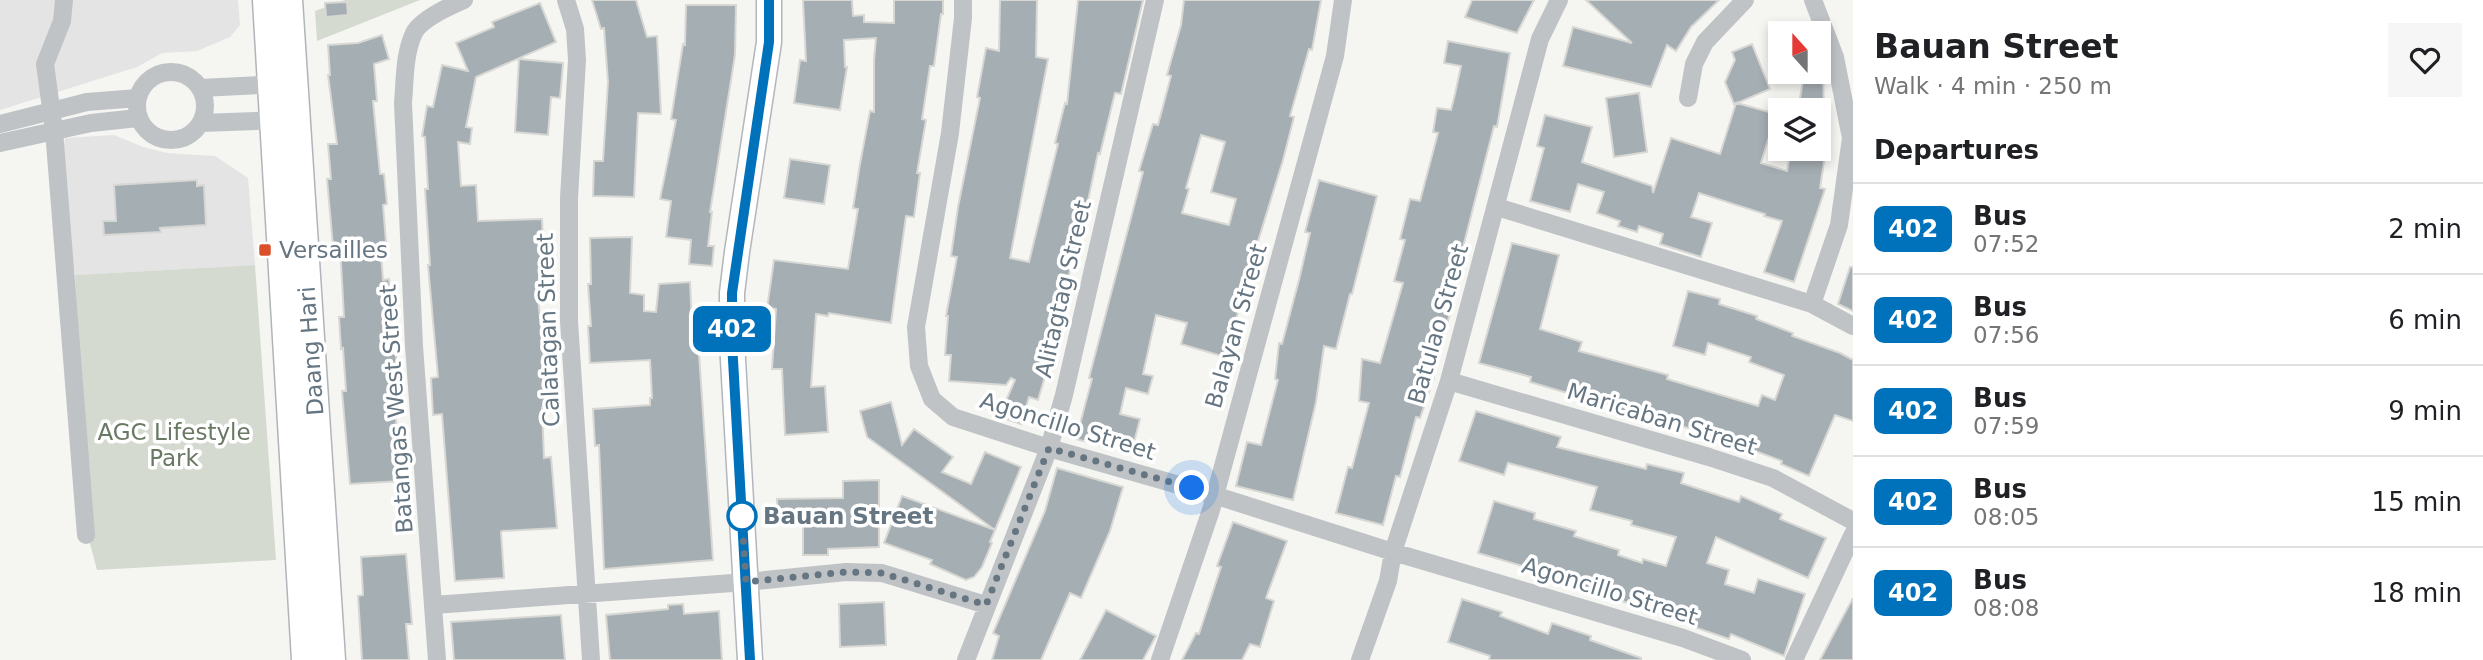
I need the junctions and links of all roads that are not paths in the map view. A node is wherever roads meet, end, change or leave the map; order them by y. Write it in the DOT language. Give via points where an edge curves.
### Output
graph roads {
  1 [pos="64,0"];
  2 [pos="267,0"];
  3 [pos="288,0"];
  4 [pos="464,0"];
  5 [pos="566,0"];
  6 [pos="769,0"];
  7 [pos="963,0"];
  8 [pos="1155,0"];
  9 [pos="1343,0"];
  10 [pos="1559,0"];
  11 [pos="1745,0"];
  12 [pos="1812,0"];
  13 [pos="283,83"];
  14 [pos="200,88"];
  15 [pos="138,98"];
  16 [pos="1688,98"];
  17 [pos="50,111"];
  18 [pos="138,118"];
  19 [pos="285,120"];
  20 [pos="201,122"];
  21 [pos="0,124"];
  22 [pos="54,130"];
  23 [pos="0,143"];
  24 [pos="1497,207"];
  25 [pos="1812,304"];
  26 [pos="1853,326"];
  27 [pos="1449,381"];
  28 [pos="1049,448"];
  29 [pos="1214,495"];
  30 [pos="1853,521"];
  31 [pos="1853,534"];
  32 [pos="86,535"];
  33 [pos="1393,552"];
  34 [pos="746,582"];
  35 [pos="587,592"];
  36 [pos="434,605"];
  37 [pos="986,605"];
  38 [pos="306,660"];
  39 [pos="331,660"];
  40 [pos="438,660"];
  41 [pos="591,660"];
  42 [pos="750,660"];
  43 [pos="966,660"];
  44 [pos="1160,660"];
  45 [pos="1360,660"];
  46 [pos="1742,660"];
  47 [pos="1794,660"];
  1 -- 17 [label="street" via="62,21 45,64"];
  2 -- 13 [label="main road, Daang Hari"];
  3 -- 13 [label="main road, Daang Hari"];
  4 -- 36 [label="street, Batangas West Street" via="444,8 415,31 403,103 414,346"];
  5 -- 35 [label="street, Calatagan Street" via="575,29 577,60 569,198 569,321"];
  6 -- 34 [label="street" via="769,42 732,293"];
  7 -- 28 [label="street, Agoncillo Street" via="950,133 916,327 919,366 932,399 953,417"];
  8 -- 28 [label="street, Alitagtag Street"];
  9 -- 29 [label="street, Balayan Street" via="1335,56"];
  10 -- 24 [label="street, Batulao Street" via="1540,39"];
  11 -- 16 [label="street" via="1704,42 1694,64"];
  12 -- 25 [label="street" via="1835,57 1851,138 1839,225"];
  13 -- 14 [label="street"];
  13 -- 19 [label="main road, Daang Hari"];
  14 -- 15 [label="street" via="182,74 171,72 150,79"];
  14 -- 20 [label="street" via="205,105"];
  15 -- 17 [label="street"];
  15 -- 18 [label="street"];
  17 -- 21 [label="street"];
  17 -- 22 [label="street"];
  18 -- 20 [label="street" via="152,136 163,140 185,138"];
  18 -- 22 [label="street"];
  19 -- 20 [label="street"];
  19 -- 38 [label="main road, Daang Hari"];
  19 -- 39 [label="main road, Daang Hari"];
  22 -- 23 [label="street"];
  22 -- 32 [label="street"];
  24 -- 25 [label="street"];
  24 -- 27 [label="street, Batulao Street"];
  25 -- 26 [label="street"];
  27 -- 30 [label="street, Maricaban Street" via="1773,478"];
  27 -- 33 [label="street, Batulao Street"];
  28 -- 29 [label="street, Agoncillo Street"];
  28 -- 37 [label="street, Alitagtag Street"];
  29 -- 33 [label="street, Agoncillo Street"];
  29 -- 44 [label="street, Balayan Street"];
  31 -- 47 [label="street"];
  33 -- 45 [label="street, Batulao Street" via="1388,581"];
  33 -- 46 [label="street, Agoncillo Street" via="1683,638"];
  34 -- 35 [label="street"];
  34 -- 37 [label="street" via="882,573"];
  34 -- 42 [label="street"];
  35 -- 36 [label="street"];
  35 -- 41 [label="street, Calatagan Street"];
  36 -- 40 [label="street, Batangas West Street"];
  37 -- 43 [label="street, Alitagtag Street"];
}
